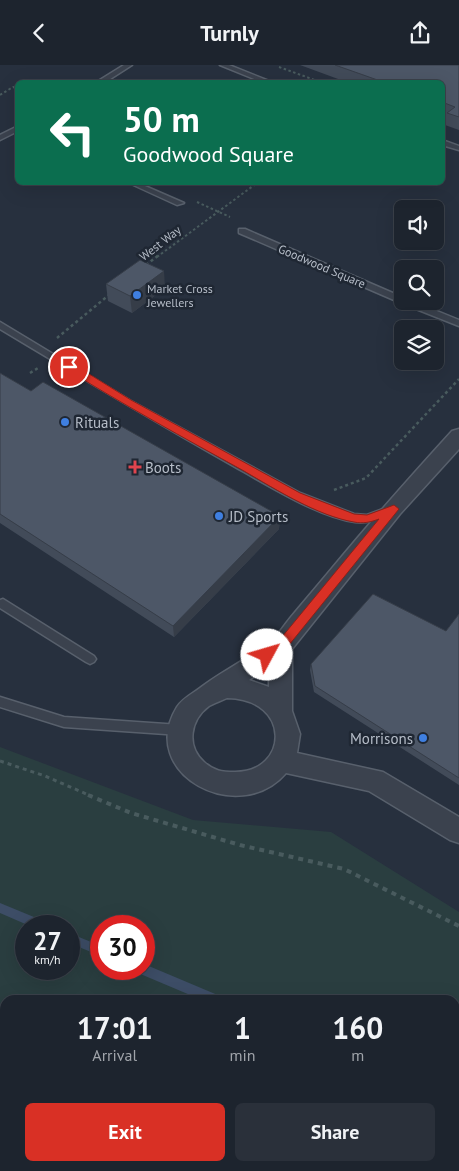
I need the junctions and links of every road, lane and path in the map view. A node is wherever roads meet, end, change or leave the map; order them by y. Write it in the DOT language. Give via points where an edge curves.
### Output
graph roads {
  1 [pos="129,65"];
  2 [pos="223,65"];
  3 [pos="273,65"];
  4 [pos="103,80"];
  5 [pos="263,80"];
  6 [pos="315,80"];
  7 [pos="15,88"];
  8 [pos="0,95"];
  9 [pos="15,130"];
  10 [pos="0,138"];
  11 [pos="445,143"];
  12 [pos="459,148"];
  13 [pos="138,185"];
  14 [pos="253,185"];
  15 [pos="180,203"];
  16 [pos="242,231"];
  17 [pos="143,267"];
  18 [pos="113,292"];
  19 [pos="394,297"];
  20 [pos="425,310"];
  21 [pos="459,323"];
  22 [pos="0,325"];
  23 [pos="53,356"];
  24 [pos="30,373"];
  25 [pos="459,379"];
  26 [pos="459,436"];
  27 [pos="332,490"];
  28 [pos="394,509"];
  29 [pos="1,605"];
  30 [pos="281,646"];
  31 [pos="90,659"];
  32 [pos="210,693"];
  33 [pos="0,702"];
  34 [pos="280,711"];
  35 [pos="180,730"];
  36 [pos="0,761"];
  37 [pos="282,761"];
  38 [pos="459,831"];
  39 [pos="459,926"];
  1 -- 4 [label="lane"];
  2 -- 5 [label="lane"];
  3 -- 6 [label="path"];
  7 -- 8 [label="path"];
  9 -- 10 [label="lane"];
  11 -- 12 [label="lane"];
  13 -- 15 [label="lane"];
  14 -- 17 [label="path, West Way"];
  16 -- 19 [label="lane, Goodwood Square"];
  18 -- 23 [label="path" via="52,342 65,349"];
  20 -- 21 [label="lane, Goodwood Square"];
  22 -- 23 [label="lane"];
  23 -- 24 [label="path"];
  23 -- 28 [label="lane" via="128,403 296,496 354,518 368,519"];
  25 -- 27 [label="path" via="366,478"];
  26 -- 28 [label="street"];
  28 -- 30 [label="street"];
  29 -- 31 [label="lane"];
  30 -- 32 [label="street"];
  30 -- 34 [label="street"];
  32 -- 34 [label="street" via="241,688 270,700"];
  32 -- 35 [label="street" via="195,702 185,715"];
  33 -- 35 [label="lane" via="64,722"];
  34 -- 37 [label="street" via="289,735"];
  35 -- 37 [label="street" via="180,747 188,762 200,775 216,783 254,782"];
  36 -- 39 [label="path" via="45,776 131,813 240,845 344,869"];
  37 -- 38 [label="street" via="374,780"];
}
